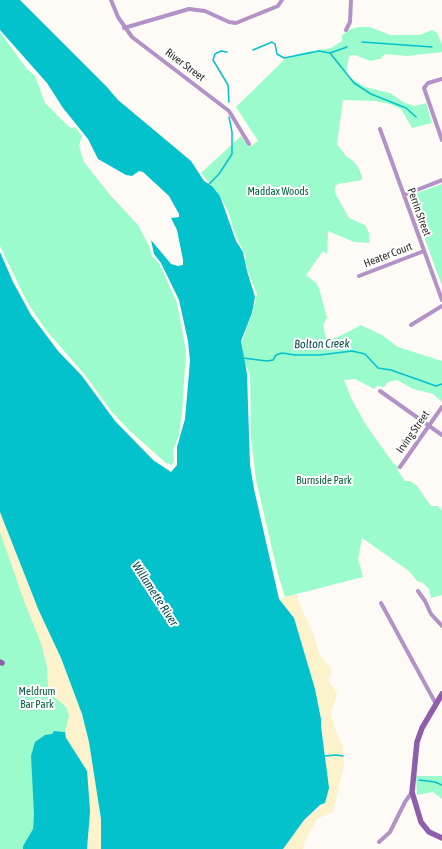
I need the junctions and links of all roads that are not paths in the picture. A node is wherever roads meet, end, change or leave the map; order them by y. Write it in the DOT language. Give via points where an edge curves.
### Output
graph roads {
  1 [pos="111,0"];
  2 [pos="282,0"];
  3 [pos="352,0"];
  4 [pos="124,28"];
  5 [pos="346,30"];
  6 [pos="442,78"];
  7 [pos="380,129"];
  8 [pos="442,140"];
  9 [pos="249,144"];
  10 [pos="442,180"];
  11 [pos="404,195"];
  12 [pos="424,251"];
  13 [pos="359,276"];
  14 [pos="442,300"];
  15 [pos="442,306"];
  16 [pos="411,325"];
  17 [pos="380,391"];
  18 [pos="442,407"];
  19 [pos="429,425"];
  20 [pos="442,435"];
  21 [pos="400,467"];
  22 [pos="418,591"];
  23 [pos="381,603"];
  24 [pos="442,626"];
  25 [pos="442,694"];
  26 [pos="436,704"];
  27 [pos="412,792"];
  28 [pos="442,838"];
  29 [pos="379,842"];
  1 -- 4 [label="street, River Street"];
  2 -- 4 [label="street" via="278,6 236,23 205,11 189,9"];
  3 -- 5 [label="street" via="350,22"];
  4 -- 9 [label="street, River Street" via="132,37 229,111"];
  6 -- 8 [label="street" via="424,86"];
  7 -- 11 [label="street, Perrin Street"];
  10 -- 11 [label="street"];
  11 -- 12 [label="street, Perrin Street"];
  12 -- 13 [label="street, Heater Court"];
  12 -- 14 [label="street, Perrin Street"];
  15 -- 16 [label="street"];
  17 -- 19 [label="street"];
  18 -- 19 [label="street, Irving Street"];
  19 -- 20 [label="street"];
  19 -- 21 [label="street, Irving Street"];
  22 -- 24 [label="street" via="431,614"];
  23 -- 26 [label="street"];
  25 -- 26 [label="street"];
  26 -- 27 [label="street" via="416,742"];
  27 -- 28 [label="street" via="421,822 429,832"];
  27 -- 29 [label="street" via="390,832"];
}
